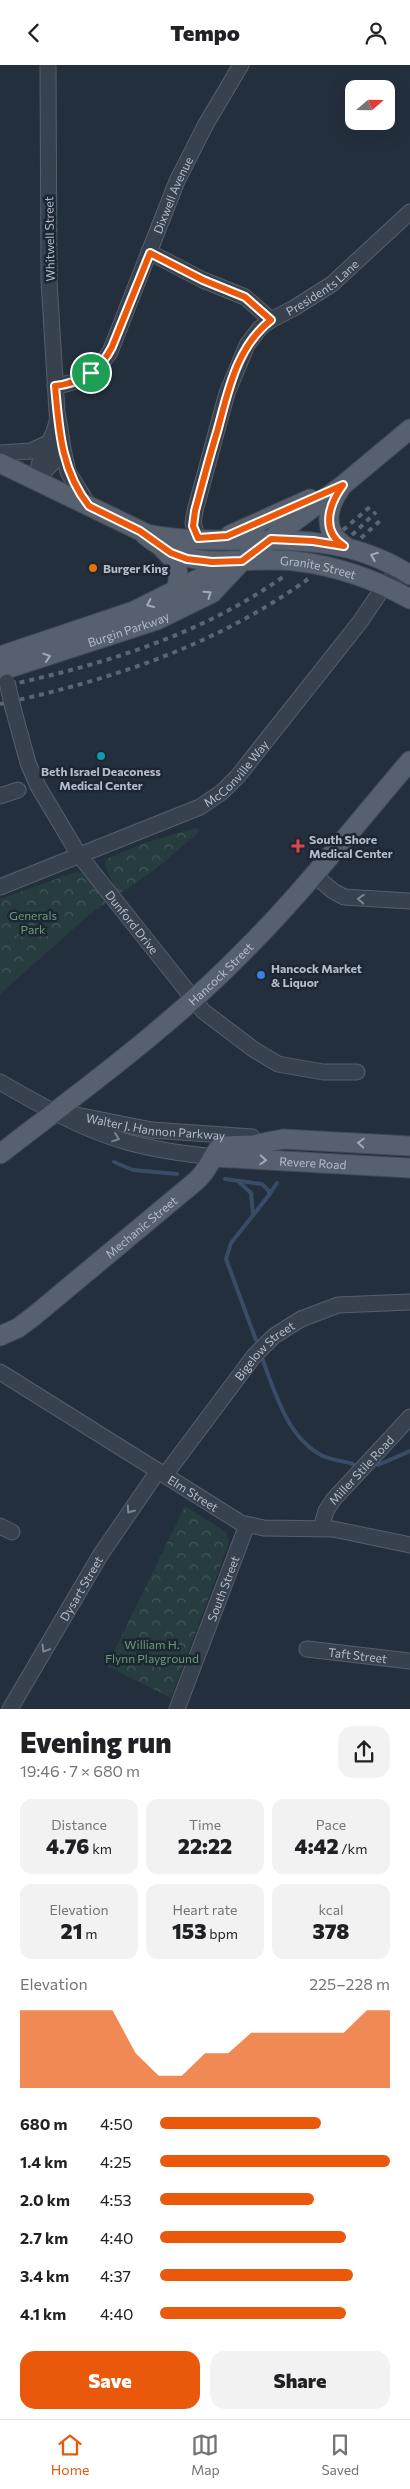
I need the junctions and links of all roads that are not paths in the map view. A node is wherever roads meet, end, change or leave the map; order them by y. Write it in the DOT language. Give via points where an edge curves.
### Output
graph roads {
  1 [pos="48,65"];
  2 [pos="241,65"];
  3 [pos="410,212"];
  4 [pos="150,253"];
  5 [pos="271,320"];
  6 [pos="55,386"];
  7 [pos="410,429"];
  8 [pos="56,441"];
  9 [pos="0,453"];
  10 [pos="0,463"];
  11 [pos="36,480"];
  12 [pos="343,485"];
  13 [pos="89,506"];
  14 [pos="140,531"];
  15 [pos="198,538"];
  16 [pos="218,538"];
  17 [pos="271,539"];
  18 [pos="344,546"];
  19 [pos="162,548"];
  20 [pos="242,561"];
  21 [pos="406,572"];
  22 [pos="385,585"];
  23 [pos="176,592"];
  24 [pos="410,599"];
  25 [pos="3,670"];
  26 [pos="410,761"];
  27 [pos="18,790"];
  28 [pos="0,796"];
  29 [pos="79,855"];
  30 [pos="313,874"];
  31 [pos="0,887"];
  32 [pos="410,901"];
  33 [pos="193,1000"];
  34 [pos="357,1072"];
  35 [pos="0,1082"];
  36 [pos="56,1111"];
  37 [pos="257,1137"];
  38 [pos="283,1139"];
  39 [pos="410,1146"];
  40 [pos="0,1154"];
  41 [pos="214,1157"];
  42 [pos="410,1168"];
  43 [pos="410,1302"];
  44 [pos="0,1336"];
  45 [pos="0,1372"];
  46 [pos="410,1417"];
  47 [pos="162,1473"];
  48 [pos="247,1525"];
  49 [pos="321,1528"];
  50 [pos="410,1545"];
  51 [pos="307,1649"];
  52 [pos="410,1661"];
  53 [pos="10,1709"];
  54 [pos="177,1709"];
  1 -- 6 [label="street, Whitwell Street" via="48,251"];
  2 -- 4 [label="street, Dixwell Avenue" via="177,181"];
  3 -- 5 [label="street, Presidents Lane" via="332,284"];
  4 -- 5 [label="street" via="245,297"];
  4 -- 6 [label="street, Dixwell Avenue" via="106,358 86,377"];
  5 -- 15 [label="street, Presidents Lane" via="247,345 232,377 195,511 193,526"];
  6 -- 8 [label="street, Whitwell Street"];
  7 -- 12 [label="main road, Burgin Parkway"];
  8 -- 9 [label="street" via="36,450"];
  8 -- 11 [label="street, Whitwell Street" via="58,457"];
  8 -- 13 [label="street" via="68,472"];
  10 -- 11 [label="main road, Granite Street"];
  11 -- 13 [label="main road, Granite Street"];
  12 -- 16 [label="main road"];
  12 -- 17 [label="main road, Burgin Parkway"];
  12 -- 18 [label="main road" via="333,499 328,520 335,538"];
  13 -- 14 [label="main road, Granite Street"];
  14 -- 15 [label="main road, Granite Street" via="164,537"];
  14 -- 19 [label="main road, Granite Street"];
  15 -- 16 [label="main road, Granite Street"];
  16 -- 17 [label="main road, Granite Street"];
  17 -- 18 [label="main road, Granite Street"];
  17 -- 20 [label="main road, Burgin Parkway"];
  21 -- 18 [label="main road, Granite Street, one-way" via="375,555"];
  19 -- 20 [label="main road, Granite Street" via="187,559"];
  19 -- 23 [label="main road" via="179,571"];
  20 -- 22 [label="main road, Granite Street" via="311,564 352,573"];
  20 -- 23 [label="main road, Burgin Parkway"];
  25 -- 20 [label="main road, Burgin Parkway, one-way" via="116,635 177,611 212,593"];
  21 -- 22 [label="street, McConville Way"];
  22 -- 24 [label="main road, Granite Street"];
  22 -- 29 [label="street, McConville Way" via="360,622 222,792 200,807"];
  23 -- 25 [label="main road, Burgin Parkway, one-way"];
  25 -- 29 [label="street, Dunford Drive, bridge" via="28,763"];
  26 -- 30 [label="main road, Hancock Street"];
  27 -- 28 [label="street"];
  29 -- 31 [label="street, McConville Way"];
  29 -- 33 [label="street, Dunford Drive"];
  32 -- 30 [label="street, one-way" via="344,897"];
  30 -- 33 [label="main road, Hancock Street" via="245,951"];
  33 -- 34 [label="street, Dunford Drive" via="217,1023 278,1064 323,1072"];
  33 -- 36 [label="main road, Hancock Street"];
  35 -- 36 [label="street, Walter J. Hannon Parkway"];
  36 -- 37 [label="street, Walter J. Hannon Parkway" via="152,1130"];
  36 -- 40 [label="main road, Hancock Street"];
  36 -- 41 [label="street, Walter J. Hannon Parkway, one-way" via="128,1143"];
  37 -- 38 [label="street, Revere Road"];
  39 -- 38 [label="main road, Revere Road, one-way"];
  38 -- 41 [label="main road, Mechanic Street" via="253,1145 225,1145"];
  41 -- 42 [label="main road, Revere Road, one-way"];
  41 -- 44 [label="main road, Mechanic Street" via="208,1170 189,1187 34,1316"];
  43 -- 47 [label="street, Bigelow Street" via="338,1305 301,1319 274,1335 254,1355"];
  45 -- 47 [label="street, Elm Street"];
  46 -- 49 [label="street, Miller Stile Road" via="333,1500"];
  47 -- 48 [label="street, Elm Street"];
  47 -- 53 [label="street, Dysart Street, one-way" via="105,1547"];
  48 -- 49 [label="street, Elm Street"];
  48 -- 54 [label="street, South Street"];
  49 -- 50 [label="street, Elm Street"];
  51 -- 52 [label="street, Taft Street"];
}
